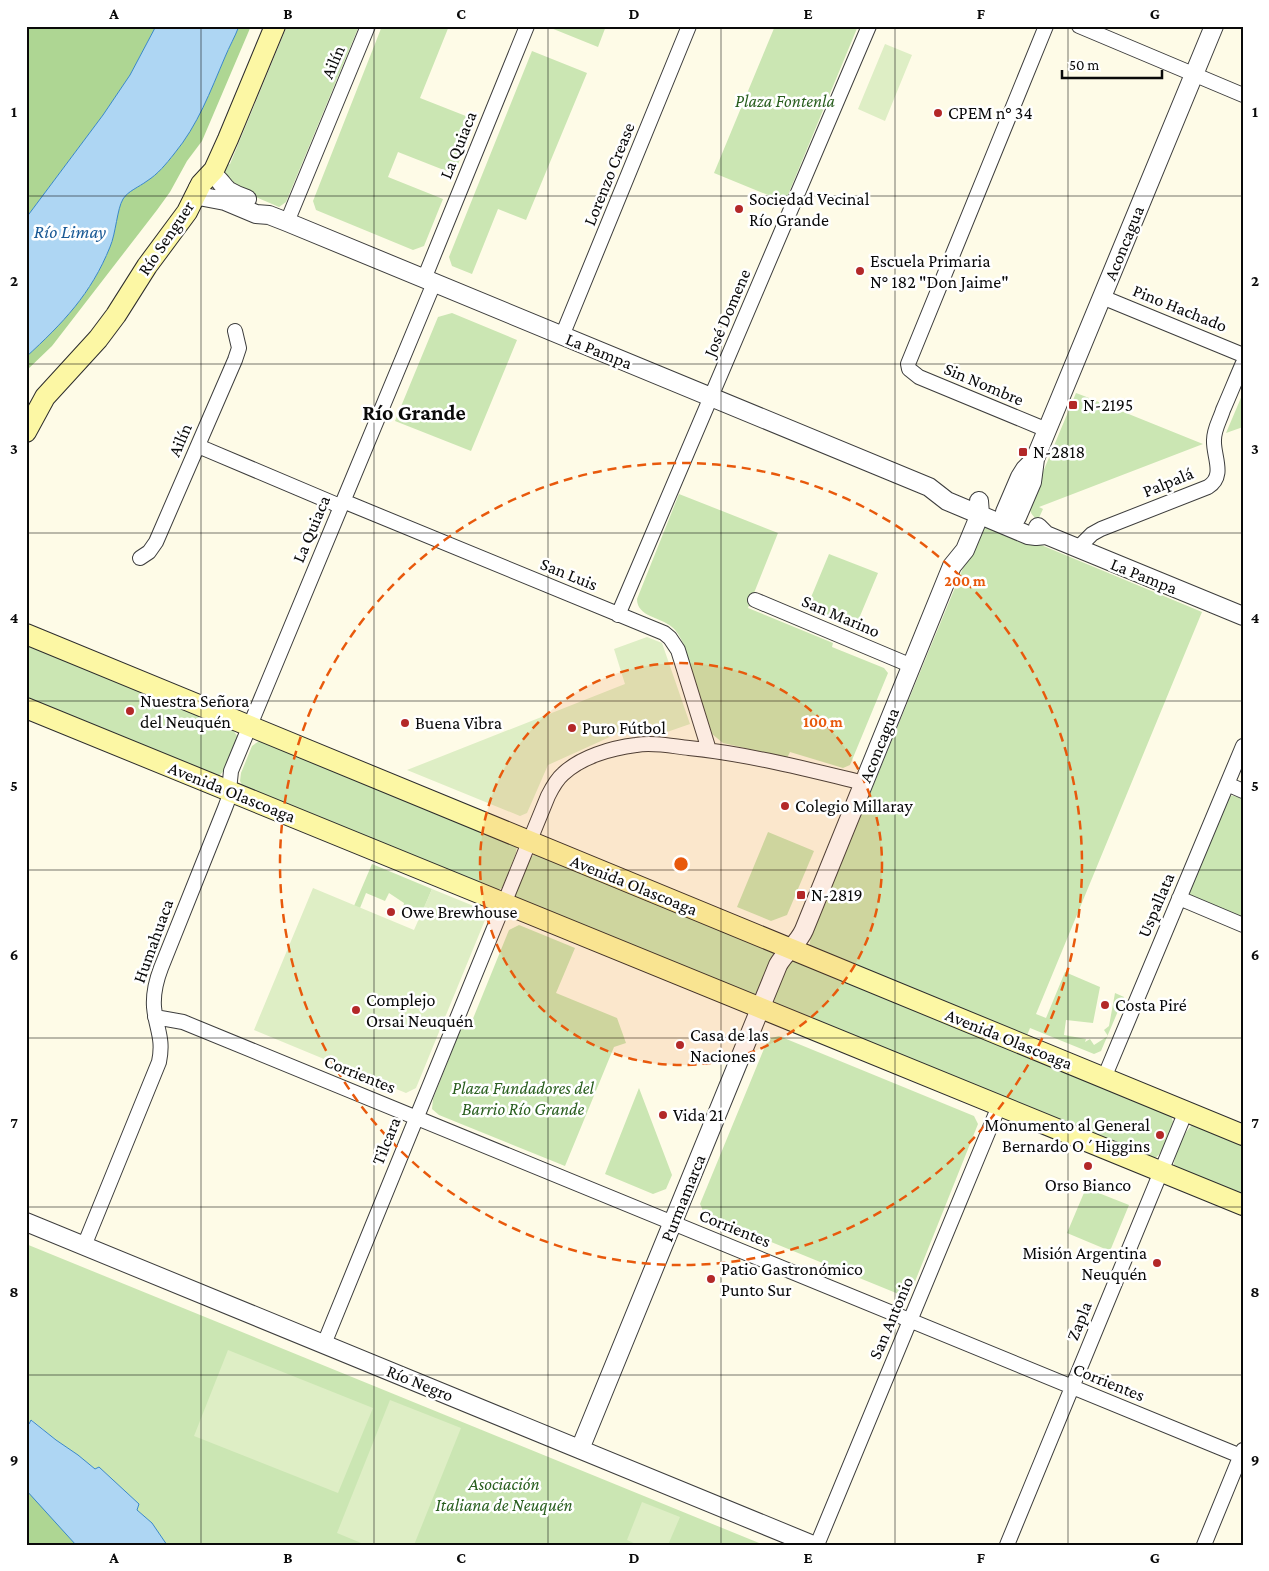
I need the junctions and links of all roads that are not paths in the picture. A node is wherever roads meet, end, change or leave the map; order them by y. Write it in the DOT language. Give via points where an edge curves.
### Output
graph roads {
  1 [pos="275,26"];
  2 [pos="368,26"];
  3 [pos="527,26"];
  4 [pos="690,26"];
  5 [pos="869,26"];
  6 [pos="1046,26"];
  7 [pos="1079,26"];
  8 [pos="1214,26"];
  9 [pos="1194,74"];
  10 [pos="1243,95"];
  11 [pos="202,183"];
  12 [pos="287,222"];
  13 [pos="429,281"];
  14 [pos="1102,297"];
  15 [pos="235,331"];
  16 [pos="562,336"];
  17 [pos="1243,355"];
  18 [pos="1243,363"];
  19 [pos="712,397"];
  20 [pos="1047,430"];
  21 [pos="26,432"];
  22 [pos="198,446"];
  23 [pos="342,504"];
  24 [pos="976,508"];
  25 [pos="1009,518"];
  26 [pos="1078,548"];
  27 [pos="140,558"];
  28 [pos="755,600"];
  29 [pos="618,615"];
  30 [pos="1243,616"];
  31 [pos="26,634"];
  32 [pos="912,666"];
  33 [pos="26,708"];
  34 [pos="249,726"];
  35 [pos="1243,746"];
  36 [pos="709,750"];
  37 [pos="864,783"];
  38 [pos="1227,784"];
  39 [pos="228,791"];
  40 [pos="1243,791"];
  41 [pos="529,842"];
  42 [pos="1179,898"];
  43 [pos="504,903"];
  44 [pos="1243,925"];
  45 [pos="790,949"];
  46 [pos="760,1008"];
  47 [pos="155,1017"];
  48 [pos="1104,1078"];
  49 [pos="999,1106"];
  50 [pos="1186,1111"];
  51 [pos="416,1118"];
  52 [pos="1243,1135"];
  53 [pos="1161,1172"];
  54 [pos="1243,1205"];
  55 [pos="26,1222"];
  56 [pos="673,1223"];
  57 [pos="84,1246"];
  58 [pos="910,1321"];
  59 [pos="324,1344"];
  60 [pos="1072,1387"];
  61 [pos="580,1449"];
  62 [pos="1242,1455"];
  63 [pos="813,1545"];
  64 [pos="817,1545"];
  65 [pos="1007,1545"];
  66 [pos="1204,1545"];
  1 -- 11 [label="main road, Río Senguer" via="219,160"];
  2 -- 12 [label="street, Ailín"];
  3 -- 13 [label="street, La Quiaca"];
  4 -- 16 [label="street, Lorenzo Crease"];
  5 -- 19 [label="street, José Domene"];
  6 -- 20 [label="street, Sin Nombre" via="908,364 918,377"];
  7 -- 9 [label="street"];
  8 -- 9 [label="street, Aconcagua"];
  9 -- 10 [label="street"];
  9 -- 14 [label="street, Aconcagua"];
  11 -- 12 [label="street, La Pampa" via="218,178 227,190"];
  11 -- 21 [label="main road, Río Senguer" via="184,216 116,315 45,397"];
  12 -- 13 [label="street, La Pampa"];
  13 -- 16 [label="street, La Pampa"];
  13 -- 23 [label="street, La Quiaca"];
  14 -- 17 [label="street, Pino Hachado"];
  14 -- 20 [label="street, Aconcagua"];
  15 -- 22 [label="street, Ailín" via="237,354"];
  16 -- 19 [label="street, La Pampa"];
  18 -- 26 [label="street, Palpalá" via="1215,432 1218,472 1213,483 1101,529"];
  19 -- 24 [label="street, La Pampa" via="929,487 948,488"];
  19 -- 29 [label="street, José Domene"];
  20 -- 25 [label="street, Aconcagua" via="1035,459 1020,476"];
  22 -- 23 [label="street, San Luis"];
  22 -- 27 [label="street, Ailín" via="156,542"];
  23 -- 29 [label="street, San Luis"];
  23 -- 34 [label="street, La Quiaca"];
  24 -- 25 [label="street, La Pampa"];
  24 -- 32 [label="street, Aconcagua" via="955,546 952,566"];
  25 -- 26 [label="street, La Pampa" via="1037,526 1046,535"];
  26 -- 30 [label="street, La Pampa"];
  28 -- 32 [label="street, San Marino"];
  29 -- 36 [label="street, San Luis" via="657,630 674,643"];
  31 -- 34 [label="main road, Avenida Olascoaga"];
  32 -- 37 [label="street, Aconcagua"];
  33 -- 39 [label="main road, Avenida Olascoaga"];
  34 -- 39 [label="street, La Quiaca" via="231,771"];
  34 -- 41 [label="main road, Avenida Olascoaga"];
  35 -- 38 [label="street, Uspallata"];
  36 -- 37 [label="street, Tilcara" via="754,757"];
  36 -- 41 [label="street, Tilcara" via="637,744 589,758 563,773 554,783"];
  37 -- 45 [label="street, Aconcagua" via="801,937"];
  38 -- 40 [label="street"];
  38 -- 42 [label="street, Uspallata"];
  39 -- 43 [label="main road, Avenida Olascoaga"];
  39 -- 47 [label="street, Humahuaca" via="225,808 157,977"];
  41 -- 43 [label="street, Tilcara"];
  41 -- 45 [label="main road, Avenida Olascoaga"];
  42 -- 44 [label="street"];
  42 -- 48 [label="street, Uspallata"];
  43 -- 46 [label="main road, Avenida Olascoaga"];
  43 -- 51 [label="street, Tilcara"];
  45 -- 46 [label="street, Purmamarca" via="778,965"];
  45 -- 48 [label="main road, Avenida Olascoaga"];
  46 -- 49 [label="main road, Avenida Olascoaga"];
  46 -- 56 [label="street, Purmamarca"];
  47 -- 51 [label="street, Corrientes" via="183,1022"];
  47 -- 57 [label="street, Humahuaca" via="162,1046 160,1062"];
  48 -- 50 [label="main road, Avenida Olascoaga"];
  49 -- 53 [label="main road, Avenida Olascoaga"];
  49 -- 58 [label="street, San Antonio"];
  50 -- 52 [label="main road, Avenida Olascoaga"];
  50 -- 53 [label="street, Zapla"];
  51 -- 56 [label="street, Corrientes"];
  51 -- 59 [label="street, Tilcara"];
  53 -- 54 [label="main road, Avenida Olascoaga"];
  53 -- 60 [label="street, Zapla"];
  55 -- 57 [label="street, Río Negro"];
  56 -- 58 [label="street, Corrientes"];
  56 -- 61 [label="street, Purmamarca"];
  57 -- 59 [label="street, Río Negro"];
  58 -- 60 [label="street, Corrientes"];
  58 -- 64 [label="street, San Antonio"];
  59 -- 61 [label="street, Río Negro"];
  60 -- 62 [label="street, Corrientes"];
  60 -- 65 [label="street, Zapla"];
  61 -- 63 [label="street, Río Negro"];
  62 -- 66 [label="street"];
}
